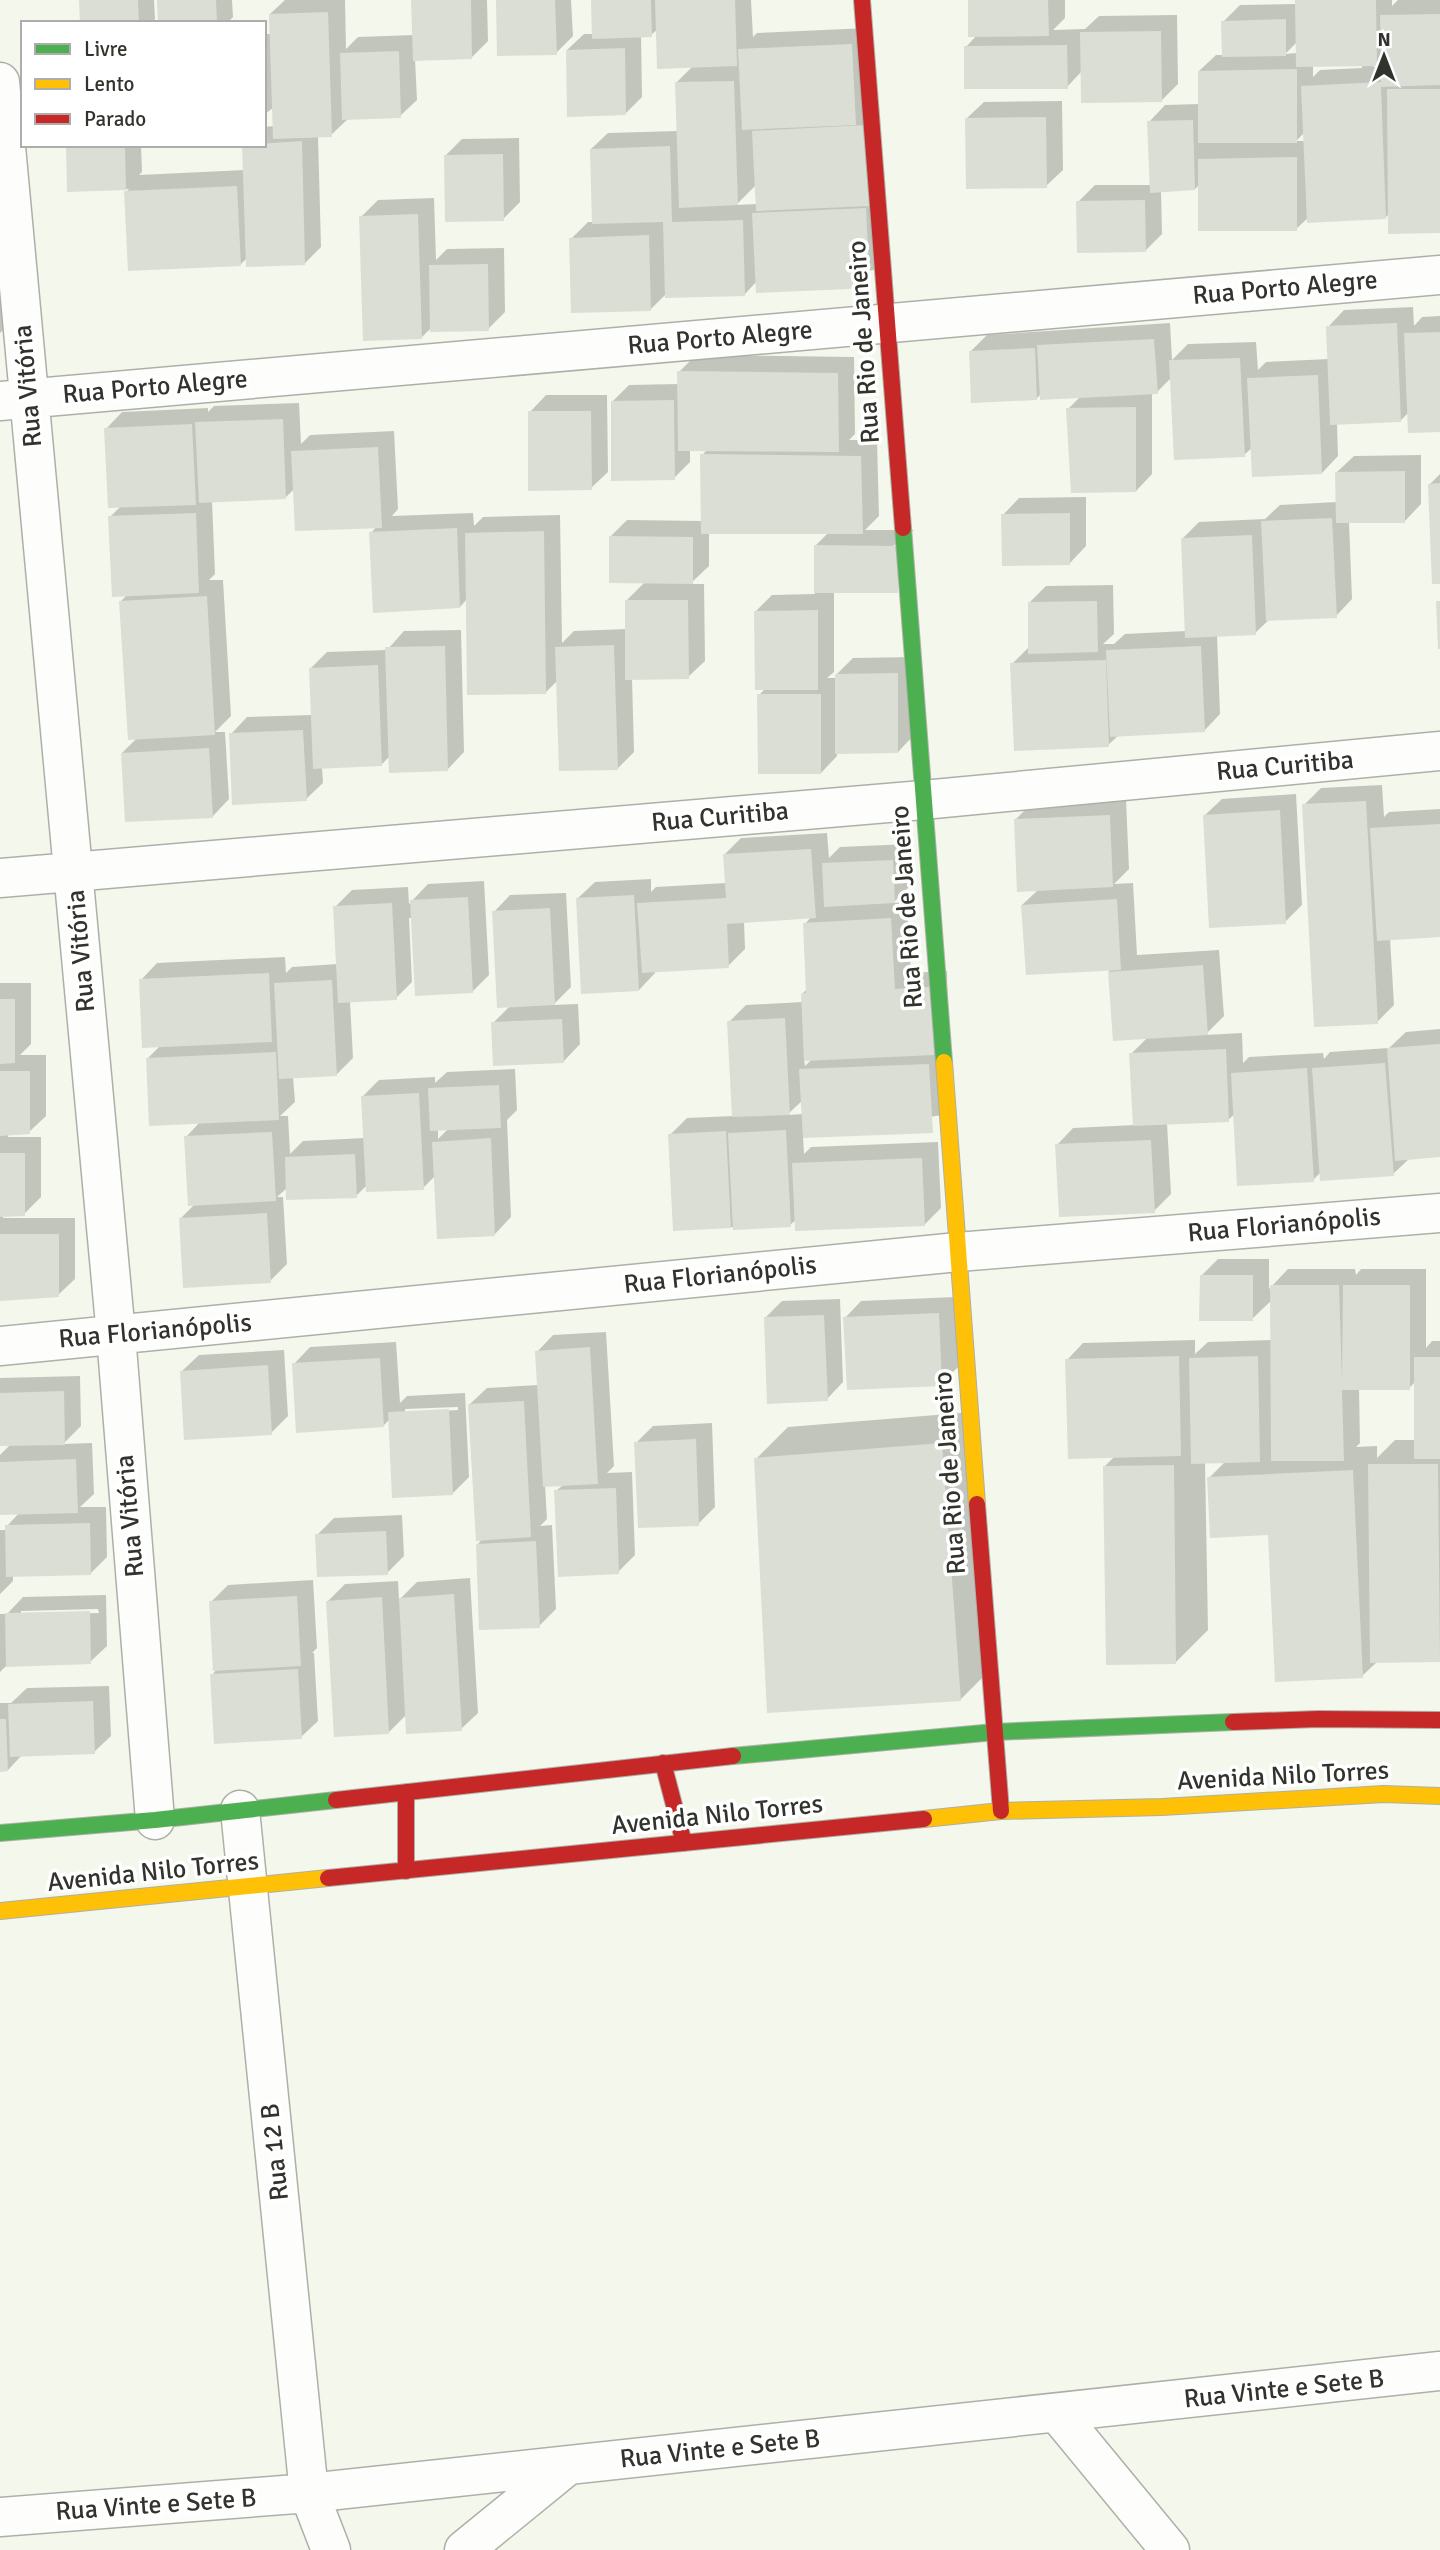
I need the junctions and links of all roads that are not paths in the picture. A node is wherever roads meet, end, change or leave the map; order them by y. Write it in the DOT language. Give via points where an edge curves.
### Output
graph roads {
  1 [pos="862,0"];
  2 [pos="0,82"];
  3 [pos="1440,275"];
  4 [pos="887,323"];
  5 [pos="15,399"];
  6 [pos="1440,751"];
  7 [pos="923,800"];
  8 [pos="74,872"];
  9 [pos="0,878"];
  10 [pos="1440,1213"];
  11 [pos="958,1252"];
  12 [pos="116,1335"];
  13 [pos="0,1346"];
  14 [pos="1440,1720"];
  15 [pos="995,1732"];
  16 [pos="663,1763"];
  17 [pos="406,1791"];
  18 [pos="1440,1796"];
  19 [pos="240,1810"];
  20 [pos="1001,1811"];
  21 [pos="155,1820"];
  22 [pos="0,1833"];
  23 [pos="684,1843"];
  24 [pos="406,1871"];
  25 [pos="248,1887"];
  26 [pos="0,1912"];
  27 [pos="1440,2371"];
  28 [pos="1058,2414"];
  29 [pos="567,2466"];
  30 [pos="309,2493"];
  31 [pos="0,2517"];
  32 [pos="331,2550"];
  33 [pos="464,2550"];
  34 [pos="1170,2550"];
  1 -- 4 [label="main road, Rua Rio de Janeiro"];
  2 -- 5 [label="street, Rua Vitória"];
  3 -- 4 [label="street, Rua Porto Alegre"];
  4 -- 5 [label="street, Rua Porto Alegre"];
  4 -- 7 [label="main road, Rua Rio de Janeiro"];
  5 -- 8 [label="street, Rua Vitória"];
  6 -- 7 [label="street, Rua Curitiba"];
  7 -- 8 [label="street, Rua Curitiba"];
  7 -- 11 [label="main road, Rua Rio de Janeiro"];
  8 -- 9 [label="street, Rua Curitiba"];
  8 -- 12 [label="street, Rua Vitória"];
  10 -- 11 [label="street, Rua Florianópolis"];
  11 -- 12 [label="street, Rua Florianópolis"];
  11 -- 15 [label="main road, Rua Rio de Janeiro"];
  12 -- 13 [label="street, Rua Florianópolis"];
  12 -- 21 [label="street, Rua Vitória"];
  14 -- 15 [label="main road, Avenida Nilo Torres" via="1318,1719"];
  15 -- 16 [label="main road, Avenida Nilo Torres"];
  15 -- 20 [label="main road, Rua Rio de Janeiro"];
  16 -- 17 [label="main road, Avenida Nilo Torres"];
  16 -- 23 [label="main road"];
  17 -- 19 [label="main road, Avenida Nilo Torres"];
  17 -- 24 [label="main road"];
  18 -- 20 [label="main road, Avenida Nilo Torres" via="1384,1794"];
  19 -- 21 [label="main road, Avenida Nilo Torres"];
  19 -- 25 [label="street, Rua 12 B"];
  20 -- 23 [label="main road, Avenida Nilo Torres"];
  21 -- 22 [label="main road, Avenida Nilo Torres"];
  23 -- 24 [label="main road, Avenida Nilo Torres"];
  24 -- 25 [label="main road, Avenida Nilo Torres"];
  25 -- 26 [label="main road, Avenida Nilo Torres"];
  25 -- 30 [label="street, Rua 12 B"];
  27 -- 28 [label="street, Rua Vinte e Sete B"];
  28 -- 29 [label="street, Rua Vinte e Sete B"];
  28 -- 34 [label="street"];
  29 -- 30 [label="street, Rua Vinte e Sete B"];
  29 -- 33 [label="street"];
  30 -- 31 [label="street, Rua Vinte e Sete B"];
  30 -- 32 [label="street, Rua 12 B"];
}
